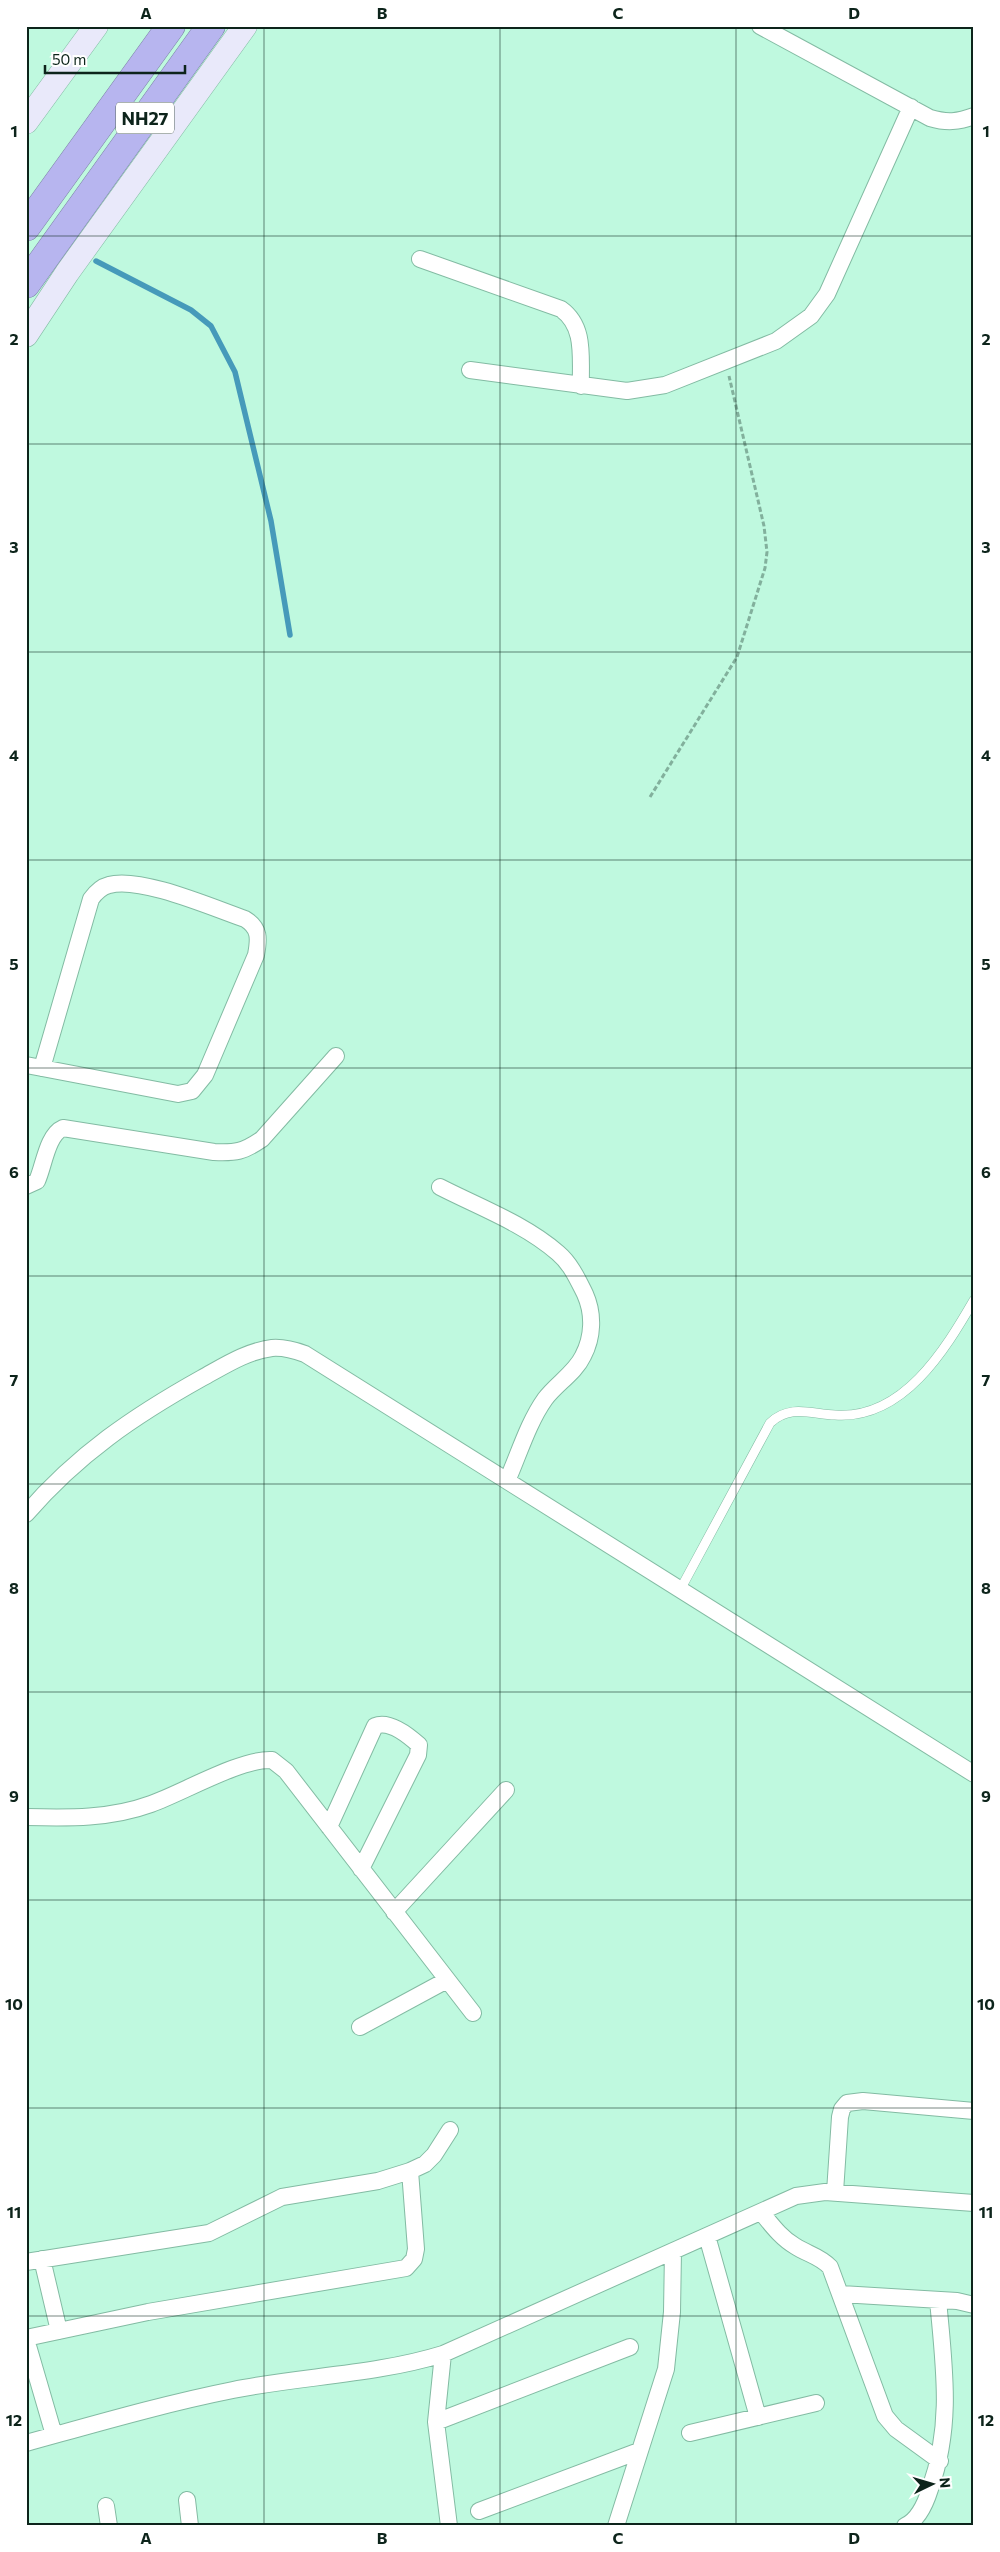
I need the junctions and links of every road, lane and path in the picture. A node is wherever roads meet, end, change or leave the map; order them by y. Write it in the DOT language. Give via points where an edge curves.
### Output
graph roads {
  1 [pos="96,26"];
  2 [pos="171,26"];
  3 [pos="211,26"];
  4 [pos="246,26"];
  5 [pos="760,26"];
  6 [pos="911,107"];
  7 [pos="974,116"];
  8 [pos="26,122"];
  9 [pos="26,227"];
  10 [pos="420,259"];
  11 [pos="55,267"];
  12 [pos="26,284"];
  13 [pos="26,335"];
  14 [pos="725,361"];
  15 [pos="470,370"];
  16 [pos="581,386"];
  17 [pos="650,797"];
  18 [pos="336,1056"];
  19 [pos="34,1066"];
  20 [pos="26,1186"];
  21 [pos="440,1187"];
  22 [pos="974,1300"];
  23 [pos="507,1481"];
  24 [pos="26,1514"];
  25 [pos="680,1590"];
  26 [pos="974,1774"];
  27 [pos="506,1790"];
  28 [pos="26,1817"];
  29 [pos="329,1827"];
  30 [pos="361,1868"];
  31 [pos="394,1912"];
  32 [pos="447,1980"];
  33 [pos="473,2013"];
  34 [pos="360,2027"];
  35 [pos="974,2111"];
  36 [pos="450,2130"];
  37 [pos="410,2171"];
  38 [pos="835,2192"];
  39 [pos="974,2202"];
  40 [pos="761,2212"];
  41 [pos="707,2236"];
  42 [pos="673,2252"];
  43 [pos="34,2260"];
  44 [pos="841,2294"];
  45 [pos="938,2300"];
  46 [pos="974,2305"];
  47 [pos="59,2331"];
  48 [pos="26,2339"];
  49 [pos="630,2347"];
  50 [pos="443,2354"];
  51 [pos="816,2403"];
  52 [pos="758,2417"];
  53 [pos="436,2422"];
  54 [pos="690,2432"];
  55 [pos="54,2435"];
  56 [pos="26,2443"];
  57 [pos="638,2451"];
  58 [pos="940,2462"];
  59 [pos="187,2500"];
  60 [pos="106,2506"];
  61 [pos="479,2511"];
  62 [pos="109,2526"];
  63 [pos="190,2526"];
  64 [pos="449,2526"];
  65 [pos="616,2526"];
  66 [pos="905,2526"];
  1 -- 8 [label="street"];
  2 -- 9 [label="highway, NH27"];
  3 -- 11 [label="highway, NH27" via="79,210"];
  4 -- 11 [label="street" via="105,222"];
  5 -- 6 [label="street"];
  6 -- 7 [label="street" via="944,122"];
  6 -- 14 [label="street" via="827,294 811,316 776,341"];
  10 -- 16 [label="street" via="561,308 577,325"];
  11 -- 12 [label="highway, NH27"];
  11 -- 13 [label="street"];
  14 -- 16 [label="street" via="665,385 643,390"];
  14 -- 17 [label="path" via="768,552 736,657"];
  15 -- 16 [label="street"];
  18 -- 20 [label="street" via="262,1139 247,1149 235,1153 214,1152 63,1128 51,1141 37,1181"];
  19 -- 19 [label="street" via="91,899 98,890 119,883 142,885 245,919 254,925 258,934 256,955 205,1075 192,1091 178,1094"];
  21 -- 23 [label="street" via="530,1232 560,1254 577,1276 588,1300 592,1320 582,1358 537,1412"];
  22 -- 25 [label="lane" via="946,1347 923,1376 901,1394 860,1413 836,1415 796,1410 778,1415 770,1422"];
  23 -- 24 [label="street" via="305,1354 284,1348 261,1350 232,1361 146,1410 85,1454 48,1488"];
  23 -- 25 [label="street"];
  25 -- 26 [label="street"];
  27 -- 31 [label="street"];
  28 -- 29 [label="street" via="114,1815 263,1760 280,1764"];
  29 -- 30 [label="street"];
  29 -- 30 [label="street" via="375,1726 390,1726 419,1744 418,1754"];
  30 -- 31 [label="street"];
  31 -- 32 [label="street"];
  32 -- 33 [label="street"];
  32 -- 34 [label="street"];
  35 -- 38 [label="street" via="863,2101 848,2103 840,2117"];
  36 -- 37 [label="street" via="434,2155"];
  37 -- 43 [label="street" via="378,2181 282,2197 209,2233"];
  37 -- 47 [label="street" via="416,2249 414,2259 406,2268 148,2312"];
  38 -- 39 [label="street"];
  38 -- 40 [label="street" via="802,2195"];
  40 -- 41 [label="street"];
  40 -- 44 [label="street" via="784,2238 830,2267"];
  41 -- 42 [label="street"];
  41 -- 52 [label="street"];
  42 -- 50 [label="street"];
  42 -- 57 [label="street" via="671,2328 666,2369"];
  43 -- 47 [label="street"];
  44 -- 45 [label="street"];
  44 -- 58 [label="street" via="885,2416 896,2429"];
  45 -- 46 [label="street"];
  45 -- 58 [label="street" via="947,2394"];
  47 -- 48 [label="street"];
  48 -- 55 [label="street"];
  49 -- 53 [label="street"];
  50 -- 53 [label="street"];
  50 -- 55 [label="street" via="391,2367 225,2392"];
  51 -- 52 [label="street"];
  52 -- 54 [label="street"];
  53 -- 64 [label="street"];
  55 -- 56 [label="street"];
  57 -- 61 [label="street"];
  57 -- 65 [label="street"];
  58 -- 66 [label="street" via="924,2506"];
  59 -- 63 [label="street"];
  60 -- 62 [label="street"];
}
